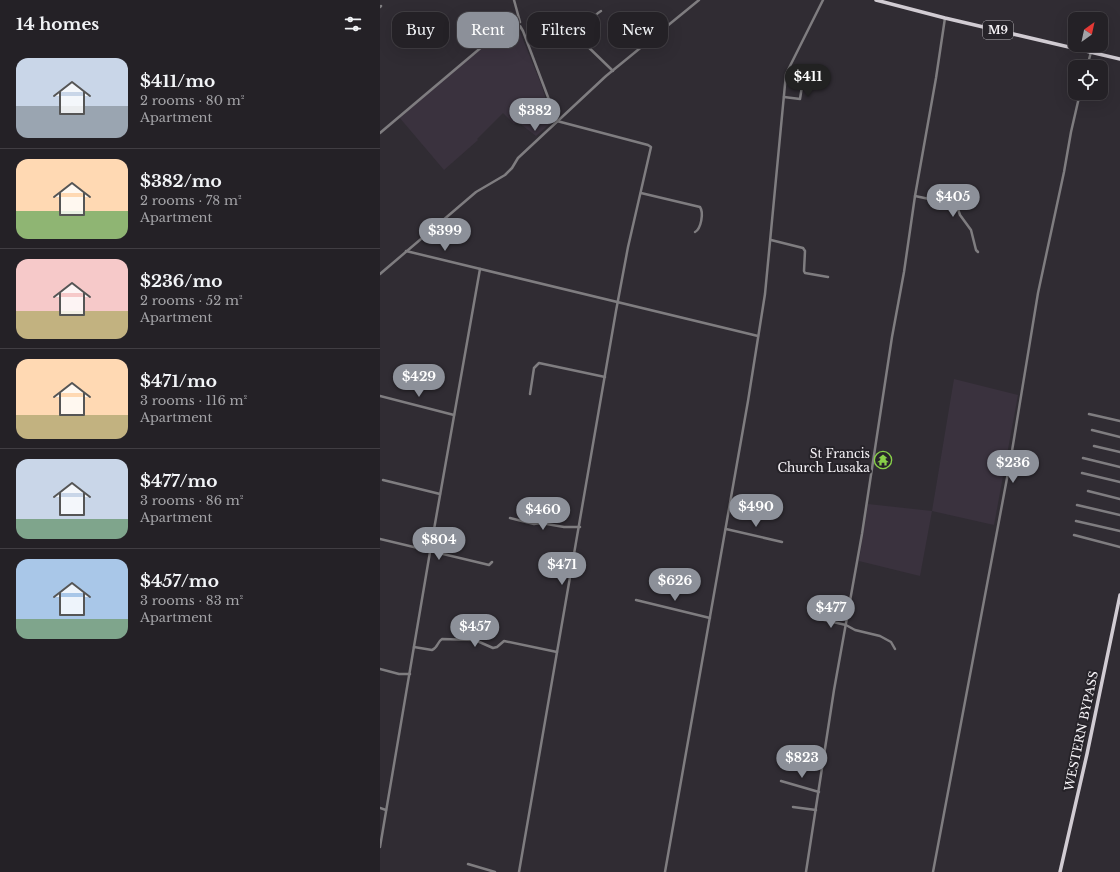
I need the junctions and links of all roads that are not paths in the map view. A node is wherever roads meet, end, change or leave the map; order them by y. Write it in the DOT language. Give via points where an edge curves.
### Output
graph roads {
  1 [pos="514,0"];
  2 [pos="699,0"];
  3 [pos="823,0"];
  4 [pos="876,0"];
  5 [pos="601,11"];
  6 [pos="517,12"];
  7 [pos="945,18"];
  8 [pos="519,25"];
  9 [pos="1068,47"];
  10 [pos="480,48"];
  11 [pos="1091,52"];
  12 [pos="1120,59"];
  13 [pos="1089,60"];
  14 [pos="807,68"];
  15 [pos="613,71"];
  16 [pos="784,97"];
  17 [pos="1078,100"];
  18 [pos="557,121"];
  19 [pos="380,133"];
  20 [pos="641,193"];
  21 [pos="914,196"];
  22 [pos="695,232"];
  23 [pos="771,240"];
  24 [pos="406,251"];
  25 [pos="978,252"];
  26 [pos="480,269"];
  27 [pos="380,274"];
  28 [pos="828,277"];
  29 [pos="618,303"];
  30 [pos="758,336"];
  31 [pos="605,378"];
  32 [pos="530,394"];
  33 [pos="380,396"];
  34 [pos="454,414"];
  35 [pos="1089,414"];
  36 [pos="1120,421"];
  37 [pos="1092,430"];
  38 [pos="1120,437"];
  39 [pos="1094,446"];
  40 [pos="1120,452"];
  41 [pos="1083,458"];
  42 [pos="1120,467"];
  43 [pos="1082,473"];
  44 [pos="383,480"];
  45 [pos="1120,482"];
  46 [pos="1088,491"];
  47 [pos="440,494"];
  48 [pos="1120,499"];
  49 [pos="1076,505"];
  50 [pos="1120,515"];
  51 [pos="510,518"];
  52 [pos="1076,521"];
  53 [pos="580,528"];
  54 [pos="726,528"];
  55 [pos="1120,531"];
  56 [pos="1074,535"];
  57 [pos="380,539"];
  58 [pos="782,542"];
  59 [pos="1120,547"];
  60 [pos="430,552"];
  61 [pos="492,562"];
  62 [pos="1120,594"];
  63 [pos="636,600"];
  64 [pos="710,618"];
  65 [pos="820,619"];
  66 [pos="846,625"];
  67 [pos="414,647"];
  68 [pos="895,649"];
  69 [pos="557,652"];
  70 [pos="380,669"];
  71 [pos="410,674"];
  72 [pos="781,781"];
  73 [pos="819,792"];
  74 [pos="793,806"];
  75 [pos="380,808"];
  76 [pos="386,810"];
  77 [pos="816,810"];
  78 [pos="380,847"];
  79 [pos="468,864"];
  80 [pos="495,872"];
  81 [pos="519,872"];
  82 [pos="665,872"];
  83 [pos="806,872"];
  84 [pos="933,872"];
  85 [pos="1060,872"];
  1 -- 6 [label="street"];
  2 -- 15 [label="street"];
  3 -- 16 [label="street" via="788,68"];
  4 -- 7 [label="main road, M9"];
  5 -- 15 [label="street" via="584,27 580,39"];
  7 -- 9 [label="main road, M9"];
  7 -- 21 [label="street"];
  8 -- 18 [label="street"];
  10 -- 19 [label="street"];
  11 -- 12 [label="main road, M9"];
  11 -- 13 [label="street"];
  14 -- 16 [label="street" via="800,99"];
  15 -- 18 [label="street"];
  16 -- 23 [label="street"];
  17 -- 84 [label="street" via="1038,293 1015,435"];
  18 -- 20 [label="street" via="650,146"];
  18 -- 24 [label="street" via="518,158 505,175 476,192"];
  20 -- 22 [label="street" via="700,207 702,211 699,229"];
  20 -- 29 [label="street"];
  21 -- 25 [label="street" via="957,206 971,230"];
  21 -- 66 [label="street" via="904,272"];
  23 -- 28 [label="street" via="803,248 805,273"];
  23 -- 30 [label="street"];
  24 -- 26 [label="street"];
  24 -- 27 [label="street"];
  26 -- 29 [label="street"];
  26 -- 34 [label="street"];
  29 -- 30 [label="street"];
  29 -- 31 [label="street"];
  30 -- 54 [label="street"];
  31 -- 32 [label="street" via="539,364 534,368"];
  31 -- 53 [label="street"];
  33 -- 34 [label="street"];
  34 -- 47 [label="street"];
  35 -- 36 [label="street"];
  37 -- 38 [label="street"];
  39 -- 40 [label="street"];
  41 -- 42 [label="street"];
  43 -- 45 [label="street"];
  44 -- 47 [label="street"];
  46 -- 48 [label="street"];
  47 -- 60 [label="street"];
  49 -- 50 [label="street"];
  51 -- 53 [label="street" via="534,524"];
  52 -- 55 [label="street"];
  53 -- 69 [label="street"];
  54 -- 58 [label="street"];
  54 -- 64 [label="street"];
  56 -- 59 [label="street"];
  57 -- 60 [label="street"];
  60 -- 61 [label="street" via="485,564"];
  60 -- 67 [label="street"];
  62 -- 85 [label="main road, WESTERN BYPASS"];
  63 -- 64 [label="street"];
  64 -- 82 [label="street"];
  65 -- 66 [label="street"];
  66 -- 68 [label="street" via="855,630 884,637"];
  66 -- 73 [label="street"];
  67 -- 69 [label="street" via="432,650 442,639 474,640 493,648 504,641"];
  67 -- 71 [label="street"];
  69 -- 81 [label="street"];
  70 -- 71 [label="street"];
  71 -- 76 [label="street"];
  72 -- 73 [label="street"];
  73 -- 77 [label="street"];
  74 -- 77 [label="street"];
  75 -- 76 [label="street"];
  76 -- 78 [label="street"];
  77 -- 83 [label="street"];
  79 -- 80 [label="street"];
}
